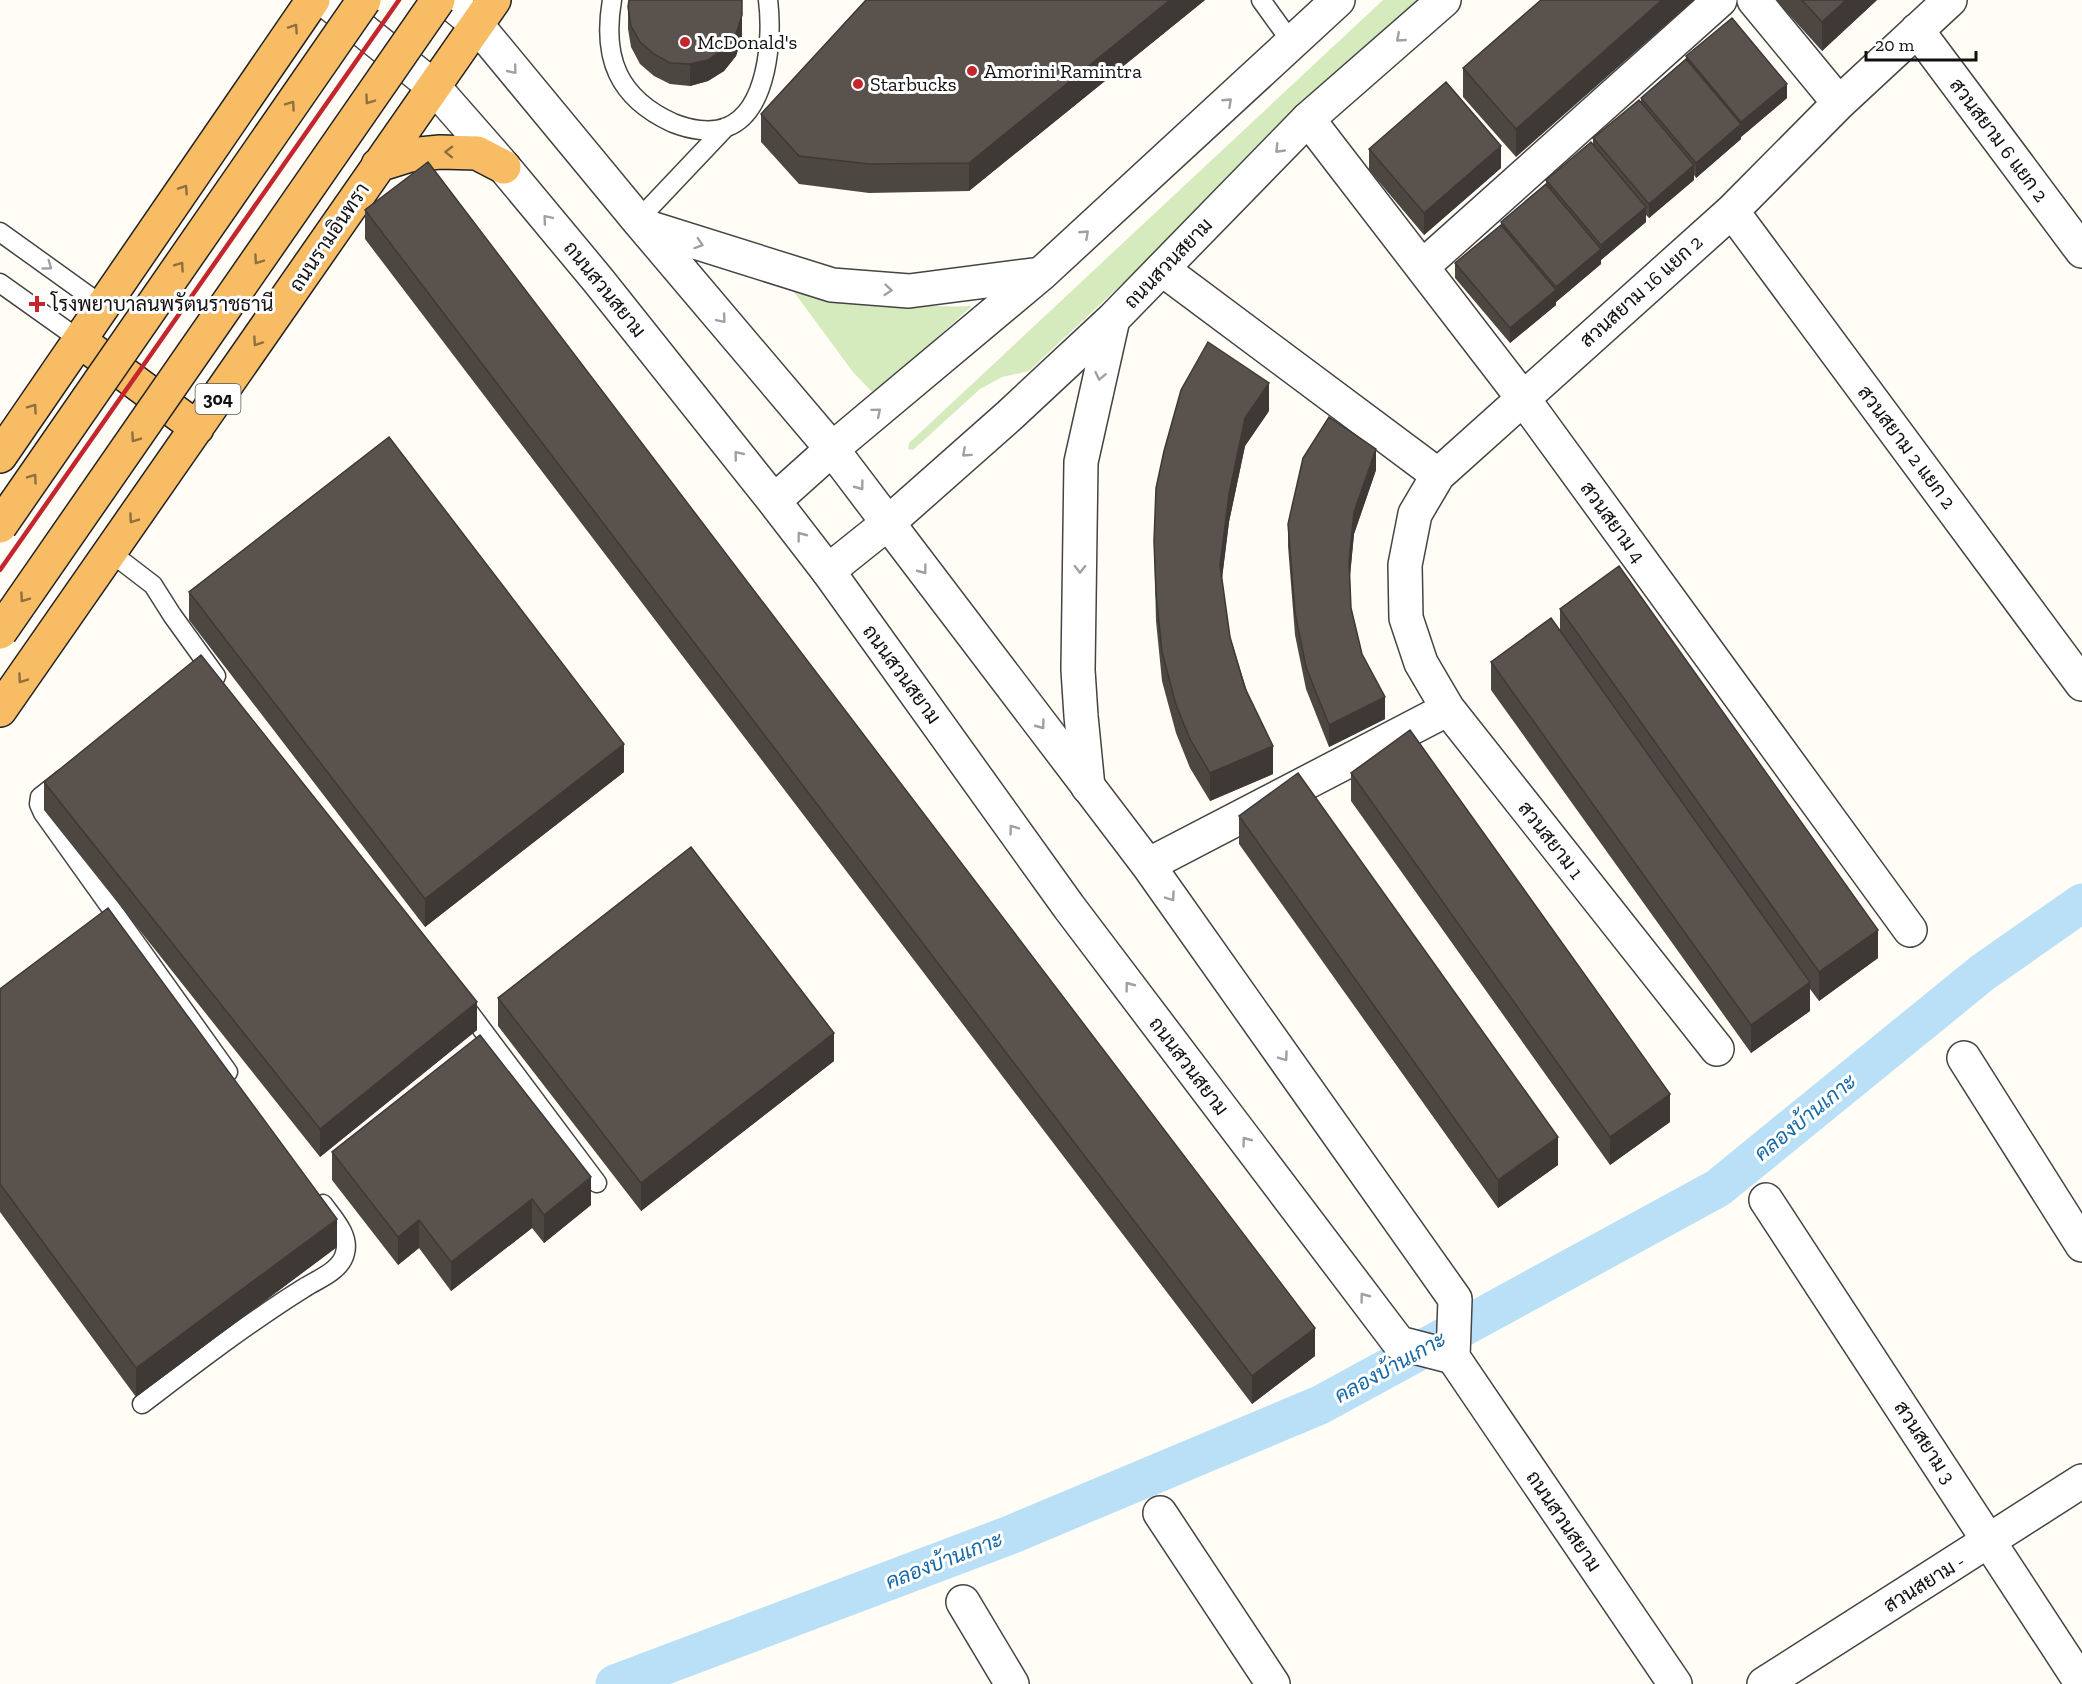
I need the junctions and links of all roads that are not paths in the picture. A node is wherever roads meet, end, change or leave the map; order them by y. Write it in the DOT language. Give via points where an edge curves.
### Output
graph roads {
  1 [pos="313,0"];
  2 [pos="325,0"];
  3 [pos="364,0"];
  4 [pos="438,0"];
  5 [pos="447,0"];
  6 [pos="612,0"];
  7 [pos="768,0"];
  8 [pos="1261,0"];
  9 [pos="1338,0"];
  10 [pos="1444,0"];
  11 [pos="1720,0"];
  12 [pos="1754,0"];
  13 [pos="1950,0"];
  14 [pos="485,12"];
  15 [pos="1917,30"];
  16 [pos="1292,43"];
  17 [pos="433,86"];
  18 [pos="1839,103"];
  19 [pos="1308,119"];
  20 [pos="726,127"];
  21 [pos="378,165"];
  22 [pos="504,167"];
  23 [pos="1732,211"];
  24 [pos="641,223"];
  25 [pos="0,232"];
  26 [pos="2082,251"];
  27 [pos="1422,267"];
  28 [pos="1162,269"];
  29 [pos="1041,274"];
  30 [pos="0,283"];
  31 [pos="103,306"];
  32 [pos="1113,319"];
  33 [pos="80,340"];
  34 [pos="1522,397"];
  35 [pos="197,428"];
  36 [pos="832,449"];
  37 [pos="0,456"];
  38 [pos="1438,475"];
  39 [pos="774,501"];
  40 [pos="888,523"];
  41 [pos="0,526"];
  42 [pos="110,552"];
  43 [pos="828,571"];
  44 [pos="1406,618"];
  45 [pos="0,632"];
  46 [pos="210,668"];
  47 [pos="194,680"];
  48 [pos="2082,684"];
  49 [pos="224,687"];
  50 [pos="1448,709"];
  51 [pos="0,710"];
  52 [pos="76,768"];
  53 [pos="1088,787"];
  54 [pos="1148,864"];
  55 [pos="1910,930"];
  56 [pos="454,992"];
  57 [pos="1717,1049"];
  58 [pos="1964,1058"];
  59 [pos="239,1087"];
  60 [pos="597,1183"];
  61 [pos="314,1192"];
  62 [pos="1767,1200"];
  63 [pos="2082,1245"];
  64 [pos="1452,1356"];
  65 [pos="142,1404"];
  66 [pos="2082,1481"];
  67 [pos="1160,1513"];
  68 [pos="1990,1541"];
  69 [pos="963,1602"];
  70 [pos="1012,1684"];
  71 [pos="1273,1684"];
  72 [pos="1675,1684"];
  73 [pos="1764,1684"];
  74 [pos="2082,1684"];
  31 -- 1 [label="highway, one-way"];
  2 -- 17 [label="street, ถนนสวนสยาม"];
  41 -- 3 [label="highway, one-way, bridge"];
  4 -- 45 [label="highway, 304, one-way, bridge"];
  5 -- 14 [label="street"];
  6 -- 20 [label="lane" via="610,52 627,90 655,113 682,126 711,130"];
  7 -- 20 [label="lane" via="771,34 766,68 751,105"];
  8 -- 16 [label="lane"];
  9 -- 16 [label="street"];
  10 -- 19 [label="street, ถนนสวนสยาม, one-way"];
  11 -- 27 [label="street"];
  12 -- 18 [label="street"];
  13 -- 15 [label="street, สวนสยาม 16 แยก 2"];
  14 -- 17 [label="highway, ถนนรามอินทรา / 304"];
  14 -- 24 [label="street, one-way"];
  15 -- 18 [label="street, สวนสยาม 16 แยก 2"];
  15 -- 26 [label="street, สวนสยาม 6 แยก 2"];
  29 -- 16 [label="street, one-way"];
  17 -- 21 [label="highway, ถนนรามอินทรา / 304"];
  17 -- 22 [label="street, ถนนสวนสยาม"];
  18 -- 23 [label="street, สวนสยาม 16 แยก 2"];
  19 -- 27 [label="street, สวนสยาม 4"];
  19 -- 28 [label="street, ถนนสวนสยาม, one-way"];
  20 -- 24 [label="lane"];
  22 -- 21 [label="highway, one-way" via="477,153 440,152 410,155"];
  21 -- 35 [label="highway, ถนนรามอินทรา / 304, one-way"];
  39 -- 22 [label="street, ถนนสวนสยาม, one-way"];
  23 -- 34 [label="street, สวนสยาม 16 แยก 2"];
  23 -- 48 [label="street, สวนสยาม 2 แยก 2"];
  24 -- 29 [label="street, one-way" via="832,285 909,291"];
  24 -- 36 [label="street, one-way"];
  25 -- 31 [label="lane, one-way"];
  27 -- 34 [label="street, สวนสยาม 4"];
  28 -- 32 [label="street, ถนนสวนสยาม"];
  28 -- 38 [label="street"];
  36 -- 29 [label="street, one-way"];
  30 -- 33 [label="lane"];
  31 -- 33 [label="highway"];
  32 -- 40 [label="street, ถนนสวนสยาม, one-way"];
  32 -- 53 [label="street, one-way" via="1081,462 1078,670"];
  33 -- 35 [label="highway"];
  37 -- 33 [label="highway, one-way"];
  34 -- 38 [label="street, สวนสยาม 16 แยก 2"];
  34 -- 55 [label="street, สวนสยาม 4"];
  35 -- 42 [label="highway, ถนนรามอินทรา / 304, one-way"];
  36 -- 39 [label="street"];
  36 -- 40 [label="street, one-way"];
  38 -- 44 [label="street, สวนสยาม 16 แยก 2" via="1415,514 1405,565"];
  43 -- 39 [label="street, ถนนสวนสยาม, one-way"];
  40 -- 43 [label="street, ถนนสวนสยาม"];
  40 -- 53 [label="street, one-way"];
  42 -- 46 [label="lane" via="153,585"];
  42 -- 51 [label="highway, ถนนรามอินทรา / 304, one-way"];
  64 -- 43 [label="street, ถนนสวนสยาม, one-way" via="1399,1343 1076,917"];
  44 -- 50 [label="street, สวนสยาม 1" via="1421,663"];
  46 -- 47 [label="lane"];
  46 -- 49 [label="lane"];
  50 -- 54 [label="street"];
  50 -- 57 [label="street, สวนสยาม 1"];
  52 -- 59 [label="lane" via="40,797 42,813"];
  53 -- 54 [label="street"];
  54 -- 64 [label="street, one-way" via="1455,1299"];
  56 -- 60 [label="lane"];
  58 -- 63 [label="street"];
  61 -- 65 [label="lane" via="342,1230 346,1252 340,1265"];
  62 -- 68 [label="street, สวนสยาม 3"];
  64 -- 72 [label="street, ถนนสวนสยาม"];
  66 -- 68 [label="street, สวนสยาม -"];
  67 -- 71 [label="street"];
  68 -- 73 [label="street, สวนสยาม -"];
  68 -- 74 [label="street, สวนสยาม 3"];
  69 -- 70 [label="street"];
}
